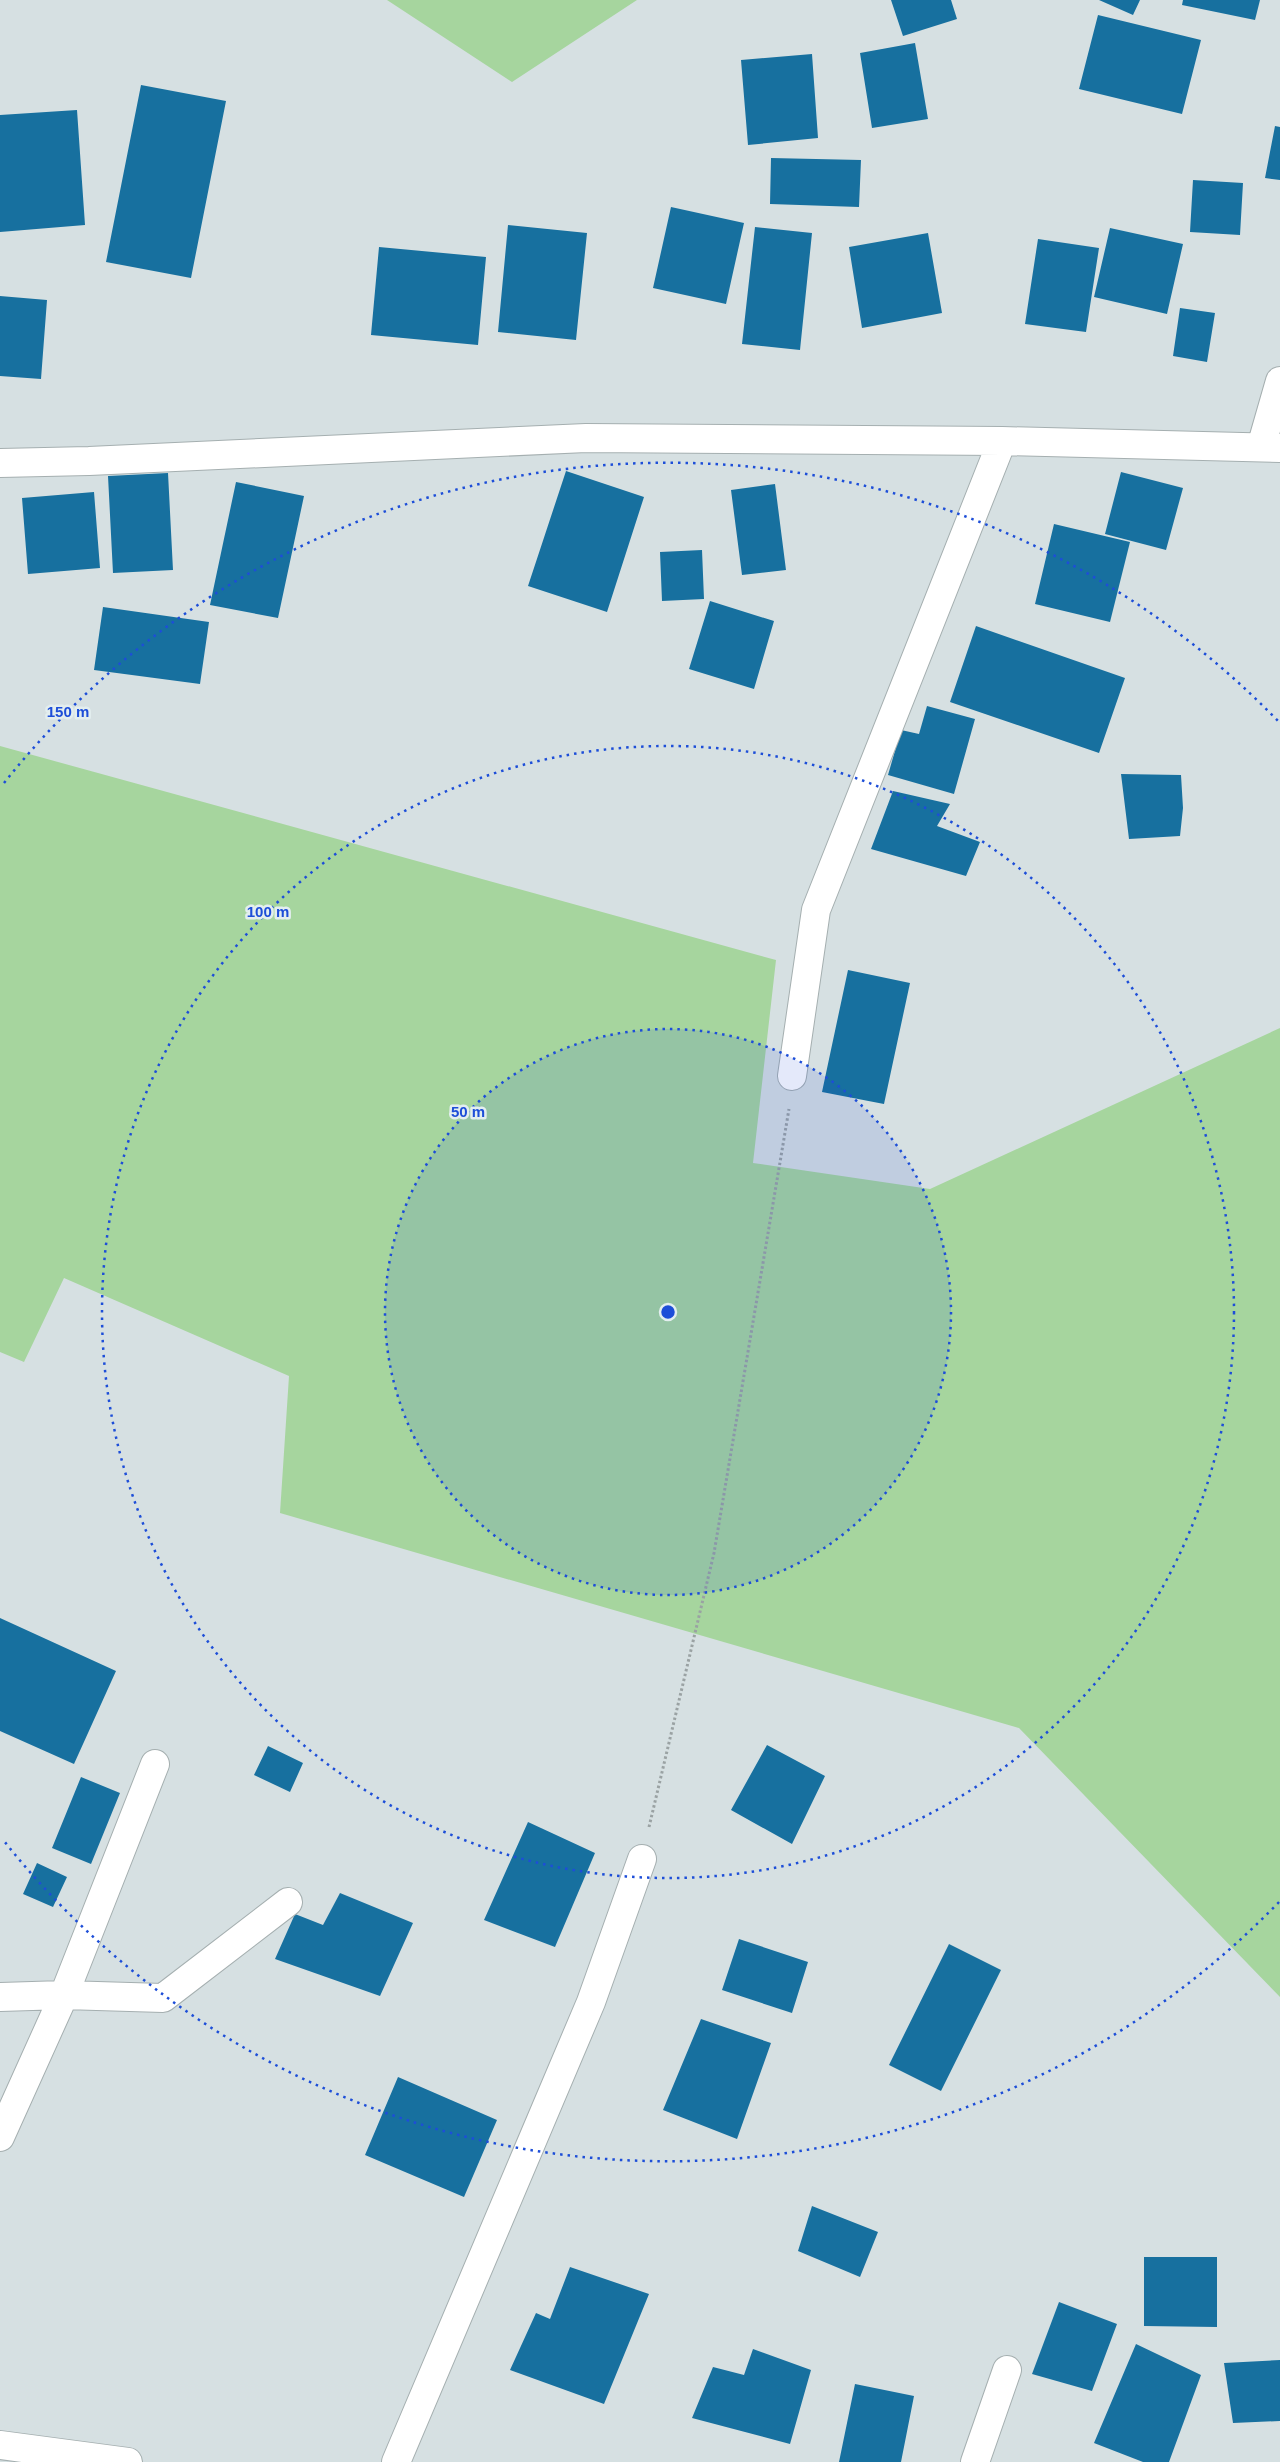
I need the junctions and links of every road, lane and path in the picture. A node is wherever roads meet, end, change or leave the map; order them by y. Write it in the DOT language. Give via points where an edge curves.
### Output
graph roads {
  1 [pos="1280,381"];
  2 [pos="1002,440"];
  3 [pos="1271,448"];
  4 [pos="0,463"];
  5 [pos="792,1076"];
  6 [pos="155,1764"];
  7 [pos="642,1859"];
  8 [pos="288,1902"];
  9 [pos="64,1995"];
  10 [pos="0,1998"];
  11 [pos="0,2137"];
  12 [pos="1007,2370"];
  13 [pos="0,2445"];
  14 [pos="128,2462"];
  15 [pos="396,2462"];
  16 [pos="975,2462"];
  1 -- 3 [label="street"];
  2 -- 3 [label="street"];
  2 -- 4 [label="street" via="586,438"];
  2 -- 5 [label="street" via="816,910"];
  5 -- 7 [label="path" via="714,1553"];
  6 -- 9 [label="street"];
  7 -- 15 [label="street" via="591,2002"];
  8 -- 9 [label="street" via="163,1998"];
  9 -- 10 [label="street"];
  9 -- 11 [label="street"];
  12 -- 16 [label="street"];
  13 -- 14 [label="street"];
}
